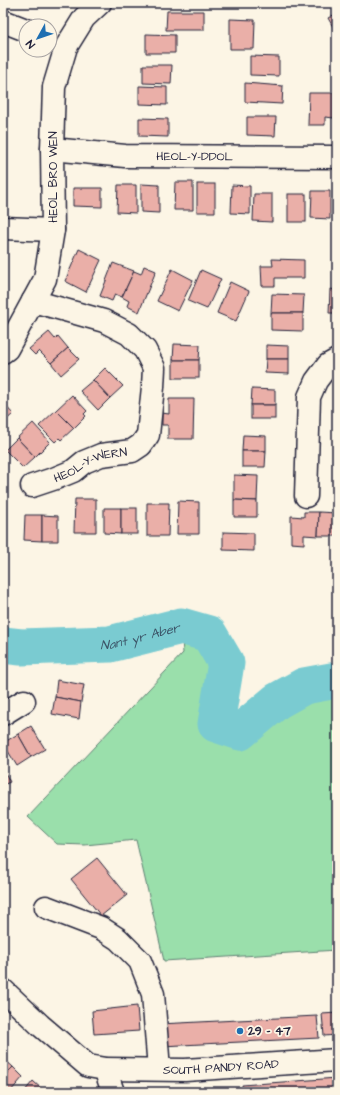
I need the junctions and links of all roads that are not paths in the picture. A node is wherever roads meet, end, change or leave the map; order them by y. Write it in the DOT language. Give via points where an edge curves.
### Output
graph roads {
  1 [pos="100,3"];
  2 [pos="3,21"];
  3 [pos="18,27"];
  4 [pos="58,44"];
  5 [pos="57,58"];
  6 [pos="52,149"];
  7 [pos="337,157"];
  8 [pos="3,228"];
  9 [pos="53,230"];
  10 [pos="33,301"];
  11 [pos="3,352"];
  12 [pos="337,360"];
  13 [pos="32,486"];
  14 [pos="306,496"];
  15 [pos="24,702"];
  16 [pos="3,714"];
  17 [pos="46,907"];
  18 [pos="3,990"];
  19 [pos="337,1060"];
  20 [pos="105,1069"];
  21 [pos="159,1069"];
  22 [pos="113,1092"];
  1 -- 4 [label="street, HEOL BRO WEN"];
  2 -- 3 [label="street"];
  5 -- 6 [label="street, HEOL BRO WEN"];
  6 -- 7 [label="street, HEOL-Y-DDOL" via="125,156"];
  6 -- 9 [label="street, HEOL BRO WEN"];
  8 -- 9 [label="street"];
  9 -- 10 [label="street, HEOL BRO WEN" via="45,279"];
  10 -- 11 [label="street, HEOL BRO WEN"];
  10 -- 13 [label="street, HEOL-Y-WERN" via="104,321 129,334 145,350 154,368 148,435 141,445 132,451 101,455 84,462 73,471"];
  12 -- 14 [label="street" via="328,365 316,381 309,397"];
  15 -- 16 [label="street"];
  17 -- 21 [label="street" via="101,928 118,939 140,961 153,994"];
  18 -- 20 [label="street, SOUTH PANDY ROAD" via="88,1066"];
  19 -- 21 [label="street, SOUTH PANDY ROAD" via="186,1070"];
  20 -- 21 [label="street, SOUTH PANDY ROAD"];
  20 -- 22 [label="street"];
}
